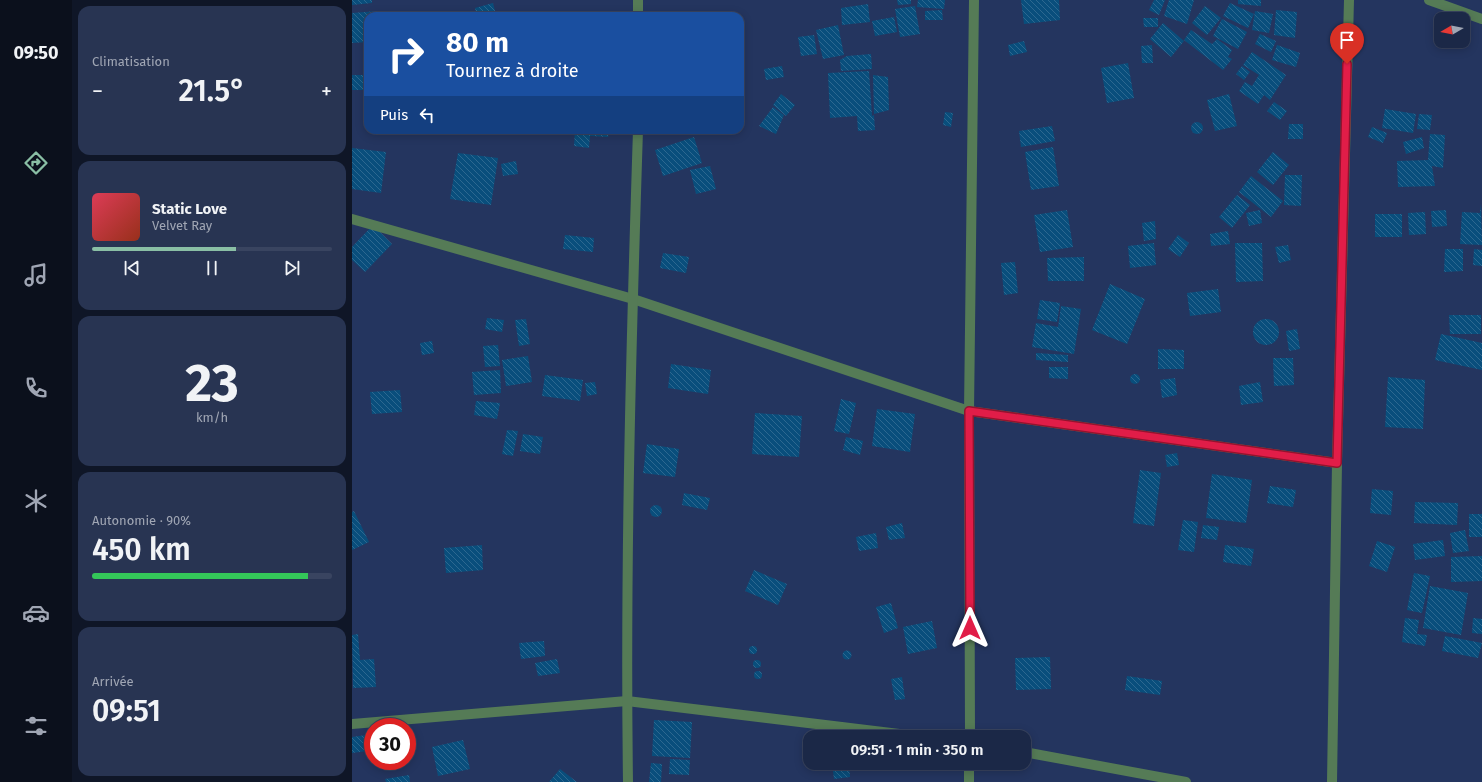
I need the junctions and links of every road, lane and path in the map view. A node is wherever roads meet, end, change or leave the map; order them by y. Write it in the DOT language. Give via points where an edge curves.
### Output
graph roads {
  1 [pos="638,0"];
  2 [pos="974,0"];
  3 [pos="1348,0"];
  4 [pos="1429,0"];
  5 [pos="638,12"];
  6 [pos="1482,19"];
  7 [pos="638,134"];
  8 [pos="352,219"];
  9 [pos="633,299"];
  10 [pos="969,411"];
  11 [pos="1337,463"];
  12 [pos="627,701"];
  13 [pos="352,724"];
  14 [pos="866,730"];
  15 [pos="970,730"];
  16 [pos="1031,753"];
  17 [pos="970,770"];
  18 [pos="628,782"];
  19 [pos="969,782"];
  20 [pos="1186,782"];
  21 [pos="1332,782"];
  1 -- 5 [label="street"];
  2 -- 10 [label="street"];
  3 -- 11 [label="street"];
  4 -- 6 [label="street"];
  7 -- 9 [label="street"];
  8 -- 9 [label="street"];
  9 -- 10 [label="street"];
  9 -- 12 [label="street"];
  10 -- 11 [label="street"];
  10 -- 15 [label="street"];
  11 -- 21 [label="street"];
  12 -- 13 [label="street"];
  12 -- 14 [label="street"];
  12 -- 18 [label="street"];
  16 -- 20 [label="street"];
  17 -- 19 [label="street"];
}
